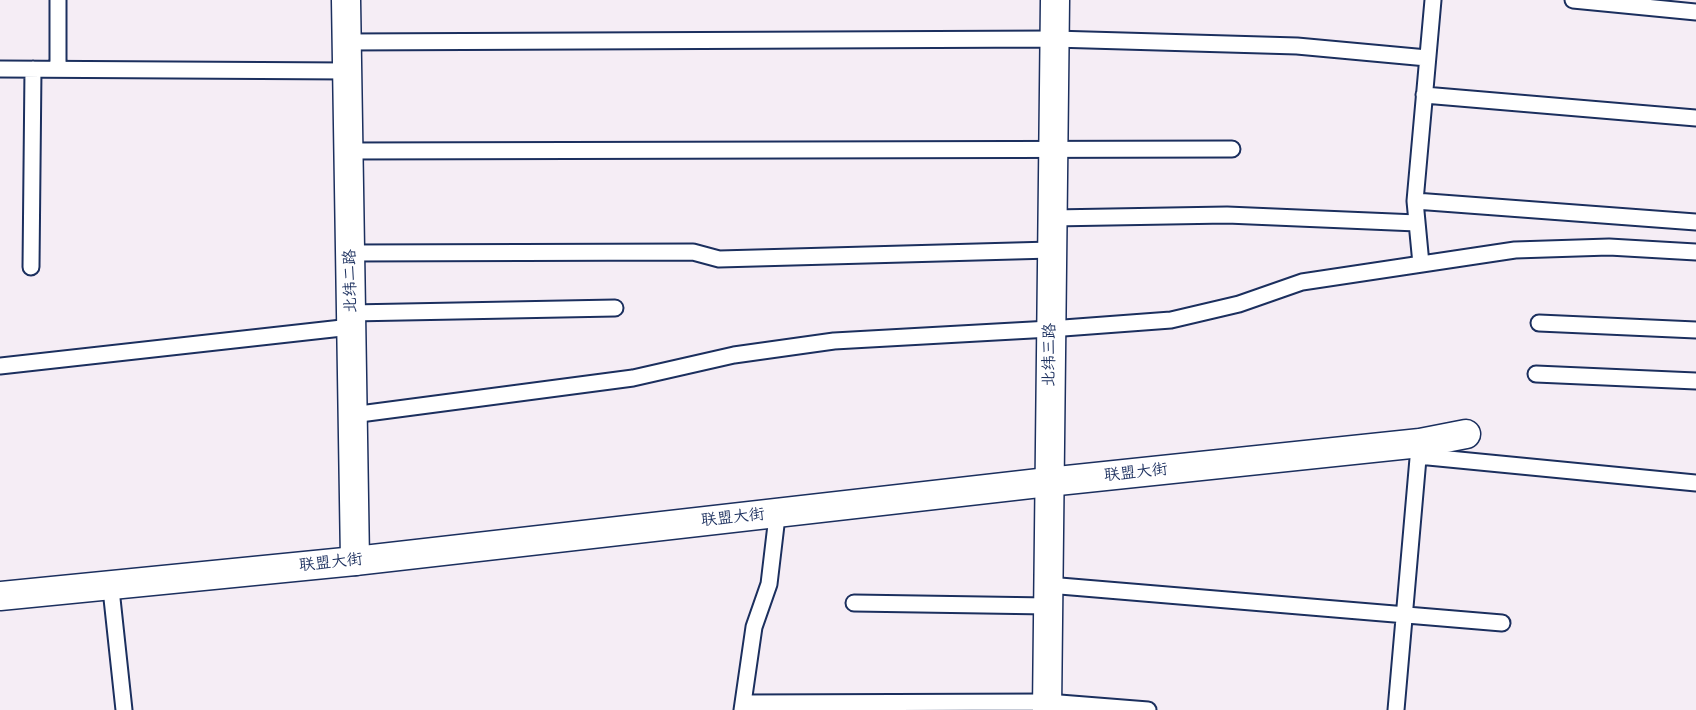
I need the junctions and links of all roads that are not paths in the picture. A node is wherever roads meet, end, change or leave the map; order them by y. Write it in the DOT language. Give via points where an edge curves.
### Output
graph roads {
  1 [pos="58,0"];
  2 [pos="346,0"];
  3 [pos="1055,0"];
  4 [pos="1433,0"];
  5 [pos="1573,0"];
  6 [pos="1696,12"];
  7 [pos="1054,39"];
  8 [pos="347,42"];
  9 [pos="1427,58"];
  10 [pos="0,69"];
  11 [pos="33,69"];
  12 [pos="58,69"];
  13 [pos="347,71"];
  14 [pos="1424,95"];
  15 [pos="1696,118"];
  16 [pos="1232,149"];
  17 [pos="1052,150"];
  18 [pos="348,151"];
  19 [pos="1415,201"];
  20 [pos="1052,218"];
  21 [pos="1696,222"];
  22 [pos="1417,223"];
  23 [pos="1051,250"];
  24 [pos="1696,252"];
  25 [pos="350,253"];
  26 [pos="1421,264"];
  27 [pos="31,267"];
  28 [pos="615,308"];
  29 [pos="351,320"];
  30 [pos="1539,323"];
  31 [pos="1050,329"];
  32 [pos="1696,330"];
  33 [pos="0,366"];
  34 [pos="1536,374"];
  35 [pos="1696,381"];
  36 [pos="352,415"];
  37 [pos="1466,434"];
  38 [pos="1419,444"];
  39 [pos="1048,477"];
  40 [pos="1696,483"];
  41 [pos="778,507"];
  42 [pos="355,555"];
  43 [pos="110,580"];
  44 [pos="0,585"];
  45 [pos="1048,595"];
  46 [pos="0,596"];
  47 [pos="854,603"];
  48 [pos="1405,615"];
  49 [pos="1502,623"];
  50 [pos="1047,706"];
  51 [pos="743,707"];
  52 [pos="124,710"];
  53 [pos="1148,710"];
  54 [pos="1396,710"];
  1 -- 12 [label="lane"];
  2 -- 8 [label="main road, 北纬二路"];
  3 -- 7 [label="main road, 北纬三路"];
  4 -- 9 [label="lane"];
  5 -- 6 [label="lane"];
  7 -- 8 [label="lane"];
  7 -- 9 [label="lane" via="1297,46"];
  7 -- 17 [label="main road, 北纬三路"];
  8 -- 13 [label="main road, 北纬二路"];
  9 -- 14 [label="lane"];
  10 -- 11 [label="lane"];
  11 -- 12 [label="lane"];
  11 -- 27 [label="lane"];
  12 -- 13 [label="lane"];
  13 -- 18 [label="main road, 北纬二路"];
  14 -- 15 [label="lane"];
  14 -- 19 [label="lane"];
  16 -- 17 [label="lane"];
  17 -- 18 [label="lane"];
  17 -- 20 [label="main road, 北纬三路"];
  18 -- 25 [label="main road, 北纬二路"];
  19 -- 21 [label="lane"];
  19 -- 22 [label="lane"];
  20 -- 22 [label="lane" via="1227,215"];
  20 -- 23 [label="main road, 北纬三路"];
  22 -- 26 [label="lane"];
  23 -- 25 [label="lane" via="719,259 693,252"];
  23 -- 31 [label="main road, 北纬三路"];
  24 -- 26 [label="lane" via="1609,247 1515,250"];
  25 -- 29 [label="main road, 北纬二路"];
  26 -- 31 [label="lane" via="1302,282 1239,304 1171,320"];
  28 -- 29 [label="lane"];
  29 -- 33 [label="lane"];
  29 -- 36 [label="main road, 北纬二路"];
  30 -- 32 [label="lane"];
  31 -- 36 [label="lane" via="834,341 734,355 634,378"];
  31 -- 39 [label="main road, 北纬三路"];
  34 -- 35 [label="lane"];
  36 -- 42 [label="main road, 北纬二路"];
  37 -- 38 [label="main road, 联盟大街"];
  38 -- 39 [label="main road, 联盟大街"];
  38 -- 40 [label="lane"];
  38 -- 48 [label="lane"];
  39 -- 41 [label="main road, 联盟大街"];
  39 -- 45 [label="main road, 北纬三路"];
  41 -- 42 [label="main road, 联盟大街"];
  41 -- 51 [label="lane" via="769,584 754,628"];
  42 -- 43 [label="main road, 联盟大街"];
  43 -- 44 [label="main road"];
  43 -- 46 [label="main road, 联盟大街"];
  43 -- 52 [label="lane"];
  45 -- 47 [label="lane"];
  45 -- 48 [label="lane"];
  45 -- 50 [label="main road, 北纬三路"];
  48 -- 49 [label="lane"];
  48 -- 54 [label="lane"];
  50 -- 51 [label="lane"];
  50 -- 53 [label="lane"];
}
